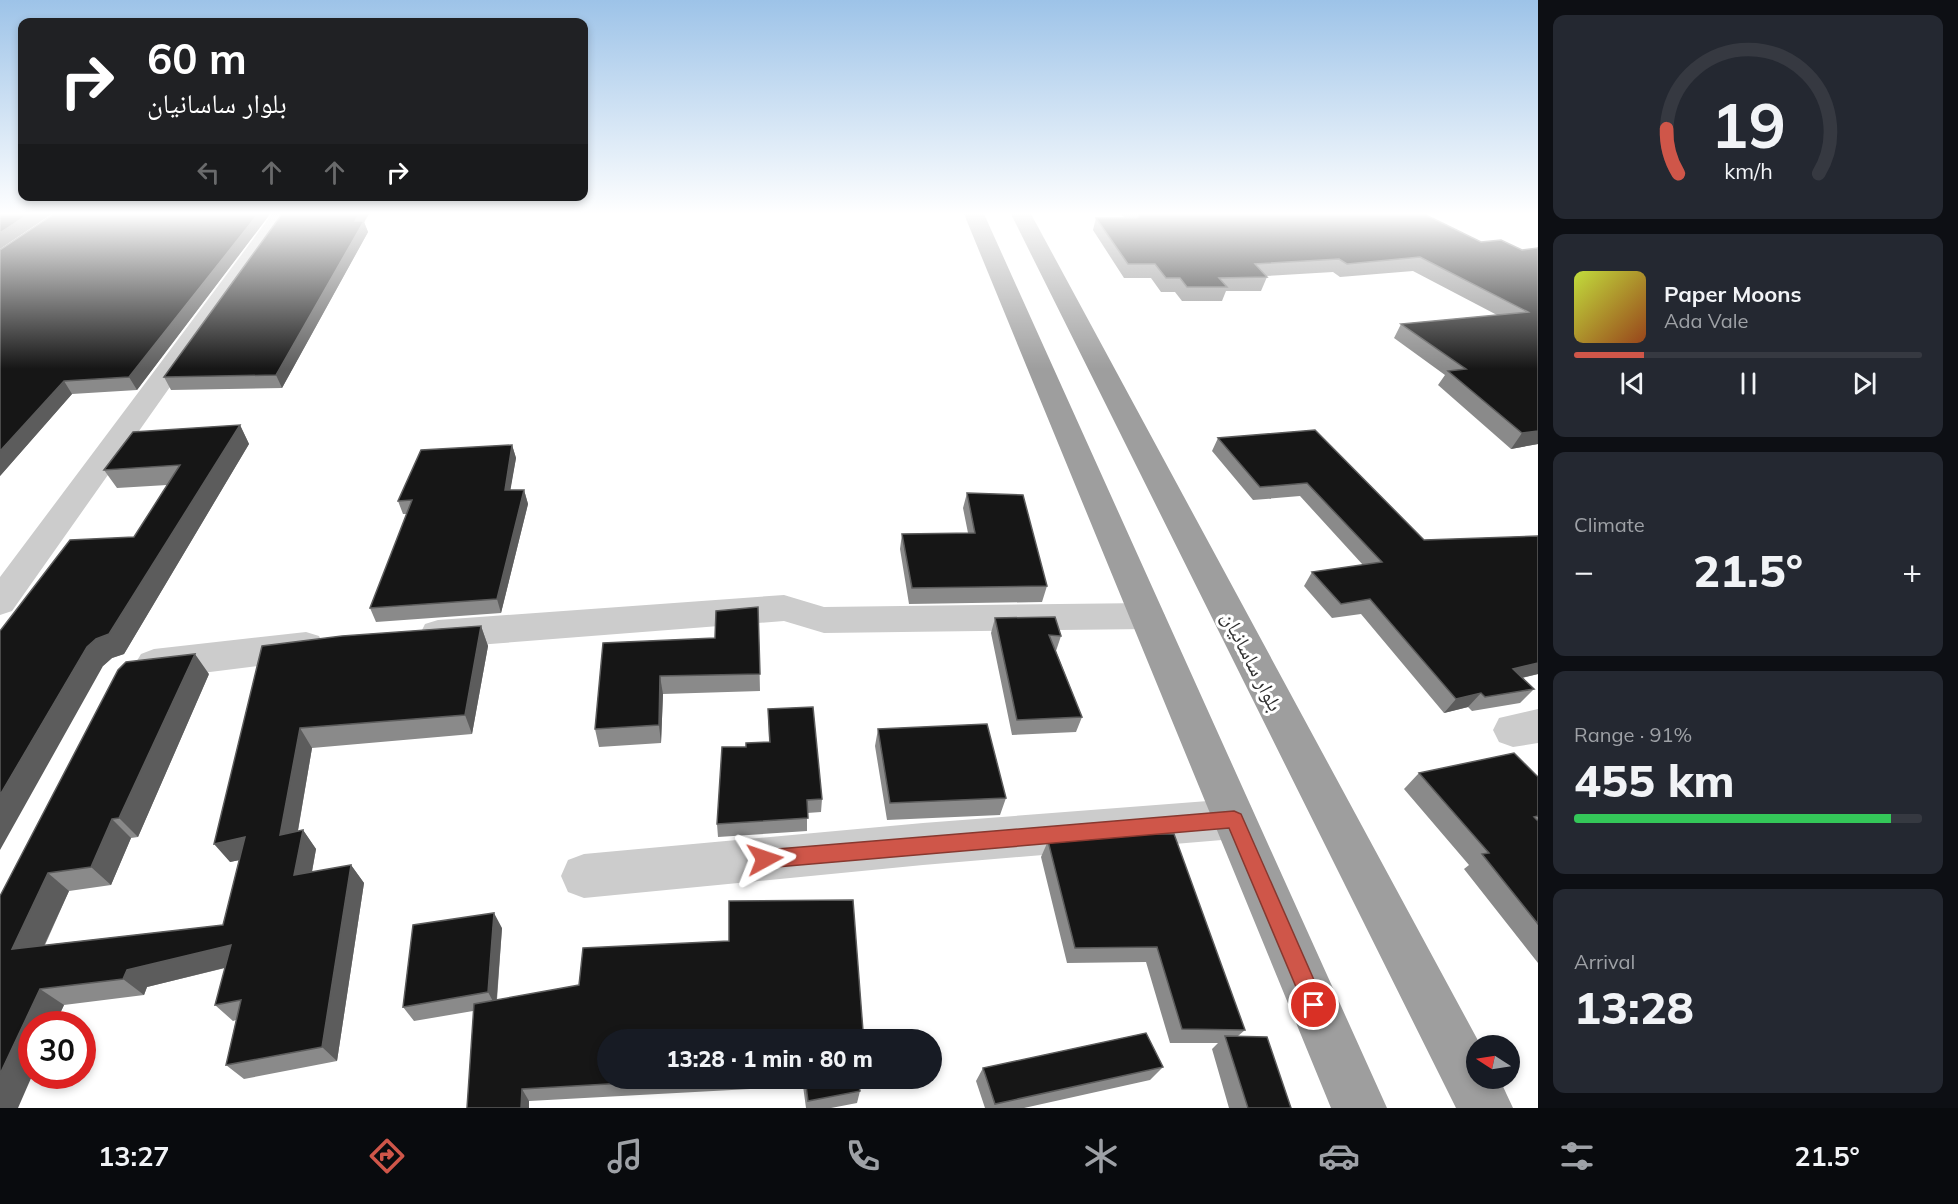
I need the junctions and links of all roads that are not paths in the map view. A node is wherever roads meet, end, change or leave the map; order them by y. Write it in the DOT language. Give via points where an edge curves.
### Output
graph roads {
  1 [pos="244,266"];
  2 [pos="996,266"];
  3 [pos="1048,266"];
  4 [pos="0,602"];
  5 [pos="1147,616"];
  6 [pos="411,636"];
  7 [pos="341,641"];
  8 [pos="118,678"];
  9 [pos="1234,819"];
  10 [pos="584,876"];
  11 [pos="1359,1108"];
  12 [pos="1485,1108"];
  1 -- 4 [label="street"];
  2 -- 5 [label="highway"];
  3 -- 12 [label="highway, بلوار ساسانیان"];
  5 -- 6 [label="street" via="809,620 795,609 784,608"];
  5 -- 9 [label="highway"];
  7 -- 8 [label="street" via="137,666"];
  9 -- 10 [label="street"];
  9 -- 11 [label="highway"];
}
